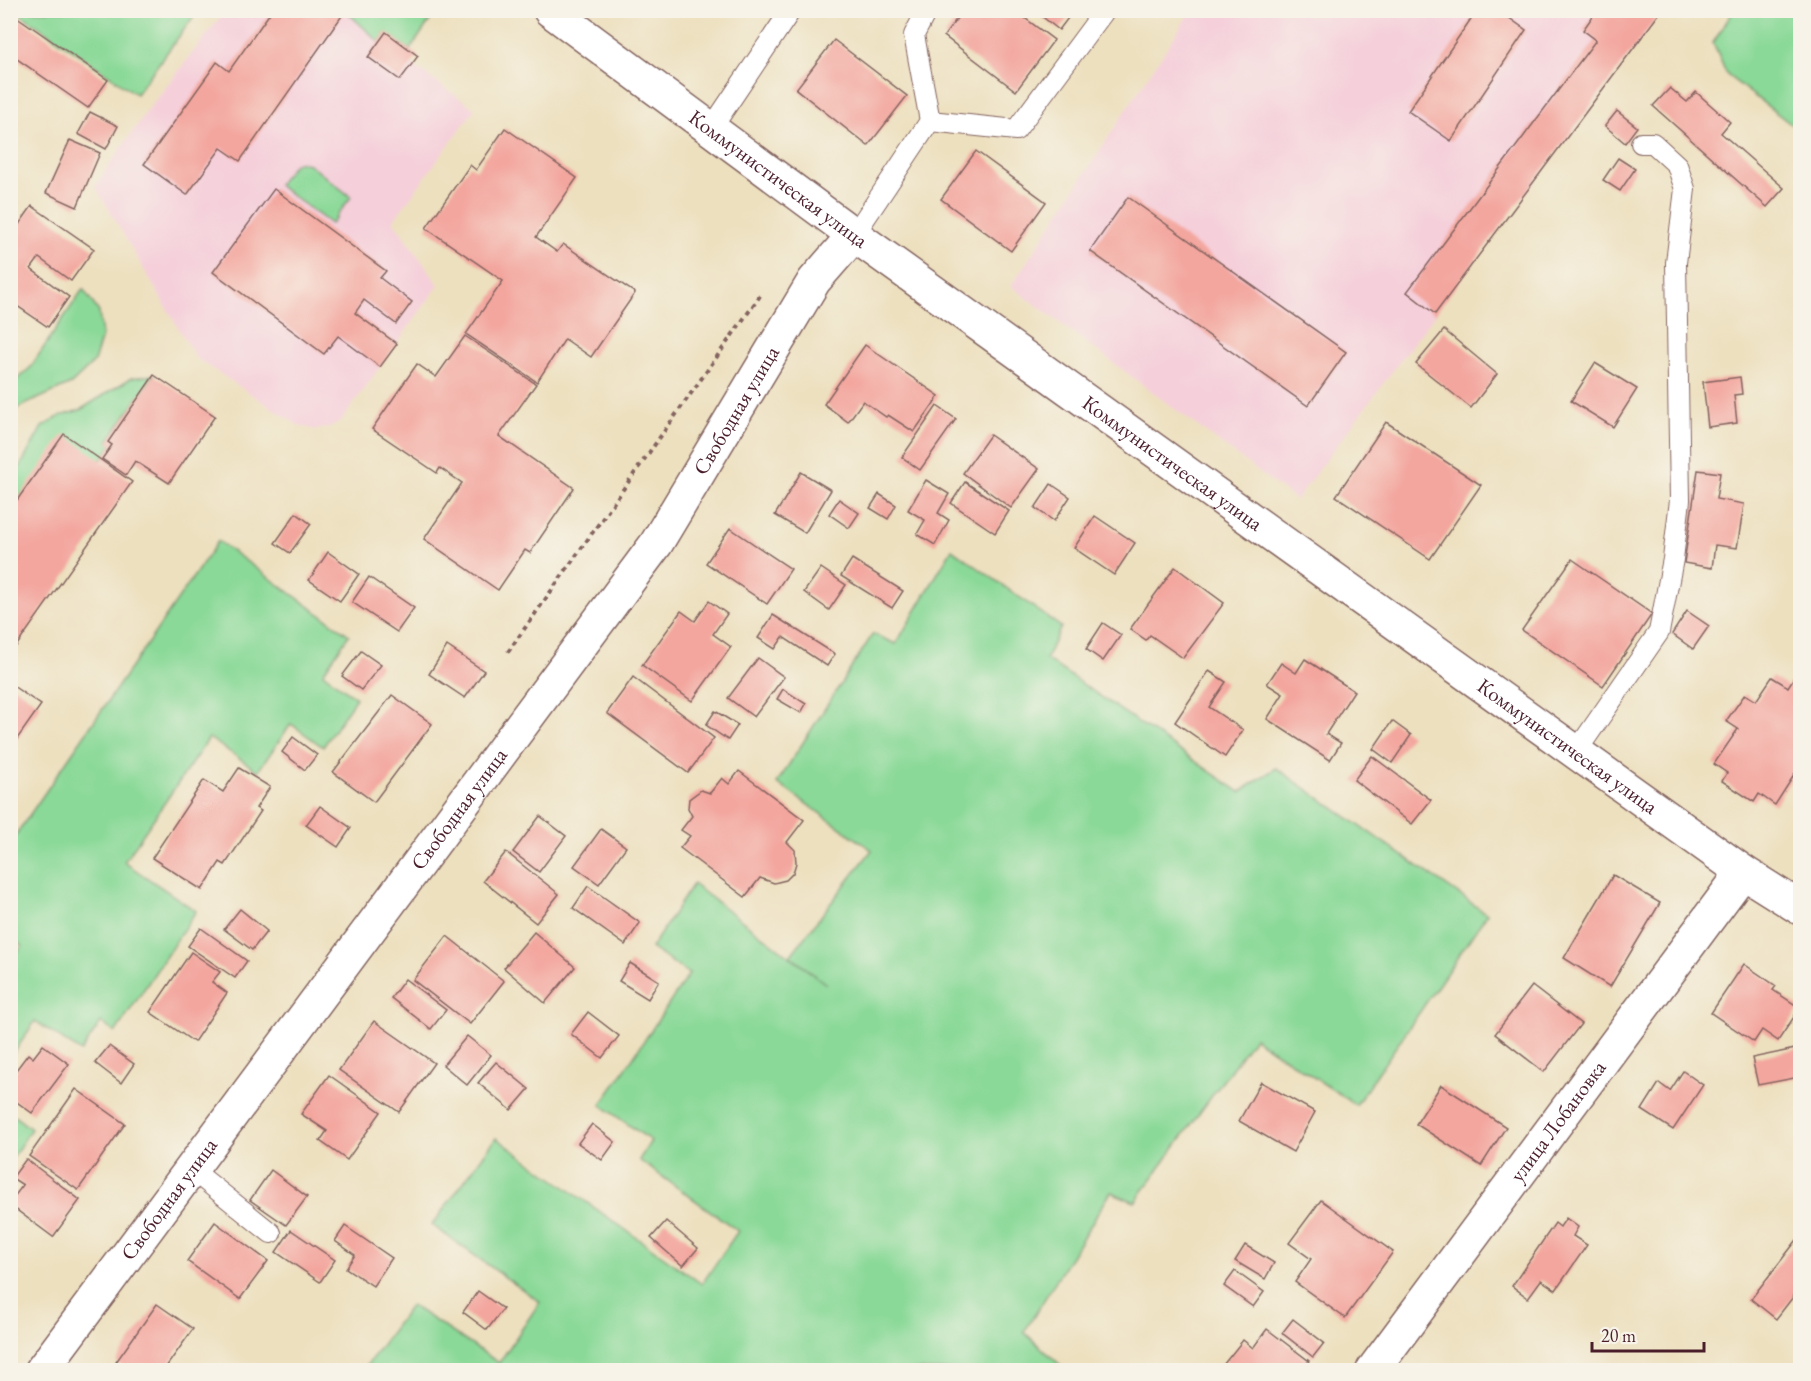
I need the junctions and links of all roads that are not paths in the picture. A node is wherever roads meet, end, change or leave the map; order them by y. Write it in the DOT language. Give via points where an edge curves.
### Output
graph roads {
  1 [pos="550,10"];
  2 [pos="791,10"];
  3 [pos="927,10"];
  4 [pos="1105,10"];
  5 [pos="930,121"];
  6 [pos="711,129"];
  7 [pos="1641,143"];
  8 [pos="854,235"];
  9 [pos="1576,752"];
  10 [pos="1743,872"];
  11 [pos="1800,908"];
  12 [pos="190,1169"];
  13 [pos="271,1233"];
  14 [pos="42,1371"];
  15 [pos="1373,1371"];
  1 -- 6 [label="street, Коммунистическая улица"];
  2 -- 6 [label="lane"];
  3 -- 5 [label="lane" via="914,35"];
  4 -- 5 [label="lane" via="1016,130"];
  5 -- 8 [label="lane"];
  6 -- 8 [label="street, Коммунистическая улица"];
  7 -- 9 [label="lane" via="1653,143 1677,165 1685,189 1676,263 1680,500 1659,632"];
  8 -- 9 [label="street, Коммунистическая улица"];
  8 -- 12 [label="street, Свободная улица" via="814,280 656,544"];
  9 -- 10 [label="street, Коммунистическая улица"];
  10 -- 11 [label="street, Коммунистическая улица"];
  10 -- 15 [label="street, улица Лобановка"];
  12 -- 13 [label="lane"];
  12 -- 14 [label="street, Свободная улица"];
}
